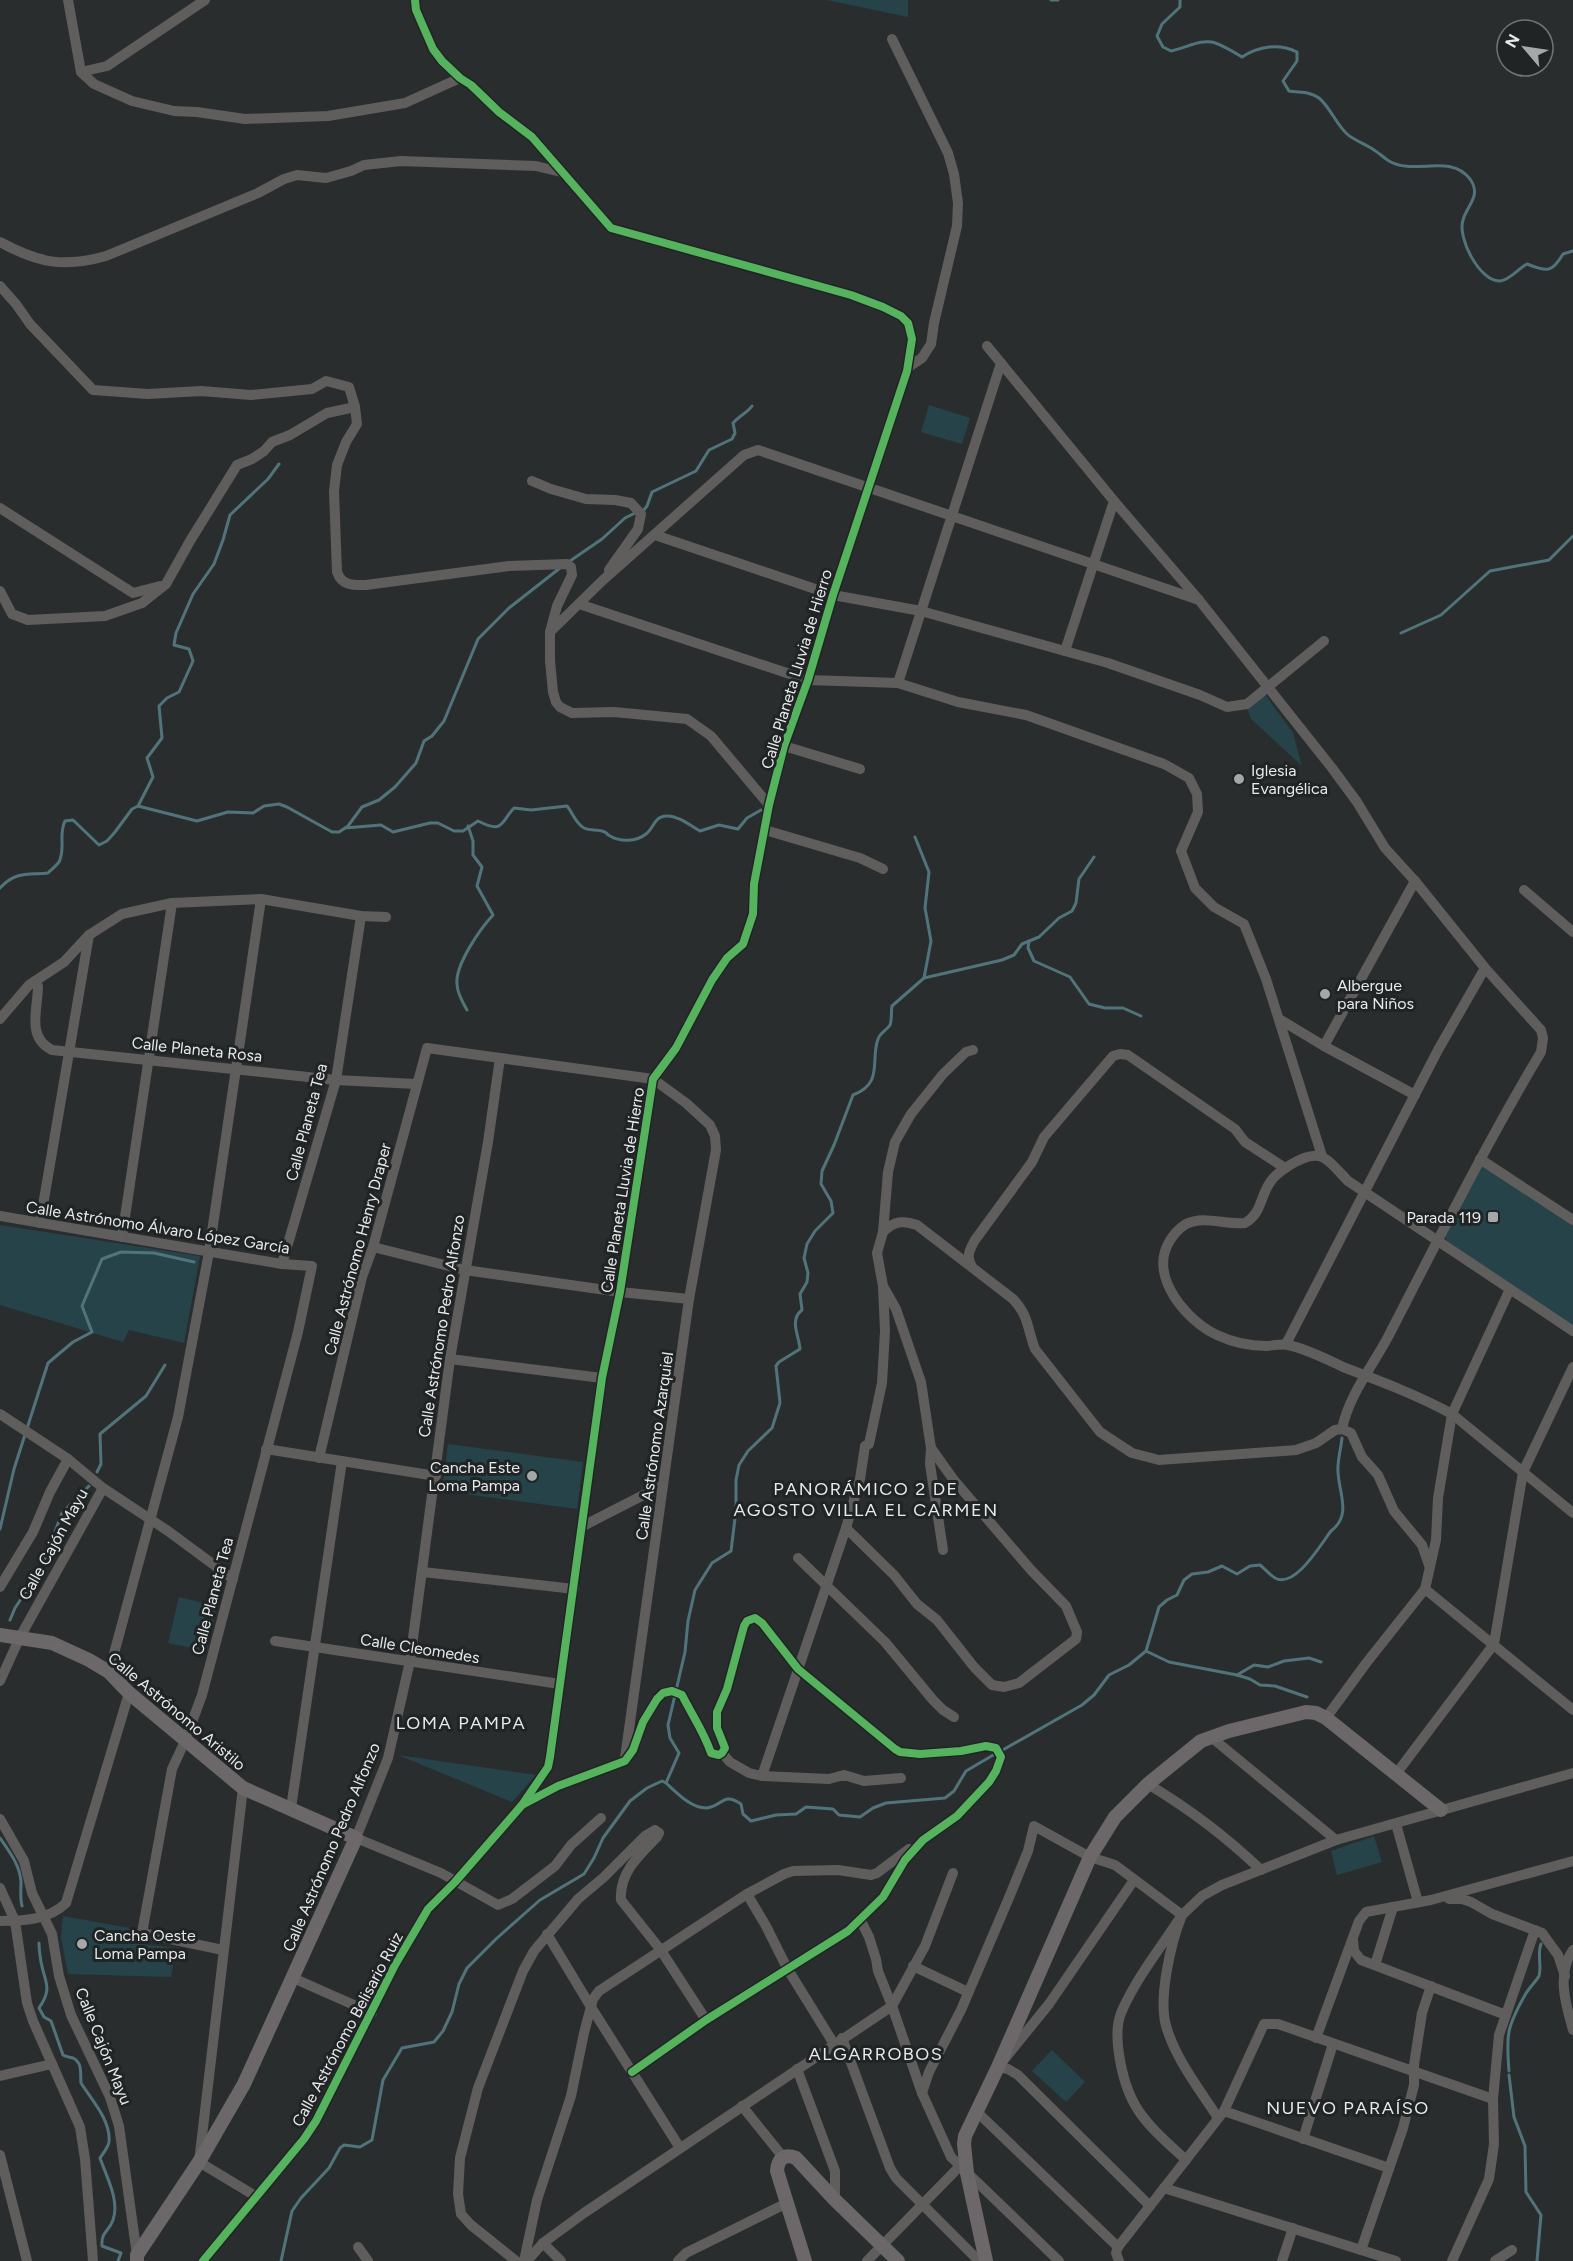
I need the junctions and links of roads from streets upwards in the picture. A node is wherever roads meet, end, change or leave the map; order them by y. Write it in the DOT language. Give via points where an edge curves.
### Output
graph roads {
  1 [pos="68,0"];
  2 [pos="205,0"];
  3 [pos="415,0"];
  4 [pos="892,39"];
  5 [pos="81,72"];
  6 [pos="460,78"];
  7 [pos="561,172"];
  8 [pos="0,242"];
  9 [pos="0,286"];
  10 [pos="987,346"];
  11 [pos="1001,363"];
  12 [pos="908,368"];
  13 [pos="355,407"];
  14 [pos="532,481"];
  15 [pos="868,488"];
  16 [pos="1114,501"];
  17 [pos="0,508"];
  18 [pos="952,516"];
  19 [pos="655,535"];
  20 [pos="1093,564"];
  21 [pos="602,581"];
  22 [pos="166,584"];
  23 [pos="0,591"];
  24 [pos="833,595"];
  25 [pos="1199,600"];
  26 [pos="579,604"];
  27 [pos="921,611"];
  28 [pos="550,632"];
  29 [pos="1324,641"];
  30 [pos="1065,651"];
  31 [pos="808,680"];
  32 [pos="898,683"];
  33 [pos="1267,688"];
  34 [pos="784,746"];
  35 [pos="860,769"];
  36 [pos="769,805"];
  37 [pos="765,830"];
  38 [pos="883,869"];
  39 [pos="1415,881"];
  40 [pos="1524,890"];
  41 [pos="261,899"];
  42 [pos="172,903"];
  43 [pos="361,916"];
  44 [pos="386,917"];
  45 [pos="1573,932"];
  46 [pos="89,935"];
  47 [pos="1485,968"];
  48 [pos="34,982"];
  49 [pos="0,1019"];
  50 [pos="1279,1019"];
  51 [pos="1324,1046"];
  52 [pos="973,1050"];
  53 [pos="69,1052"];
  54 [pos="500,1058"];
  55 [pos="150,1059"];
  56 [pos="236,1068"];
  57 [pos="653,1079"];
  58 [pos="336,1080"];
  59 [pos="416,1084"];
  60 [pos="1415,1095"];
  61 [pos="1322,1156"];
  62 [pos="1480,1159"];
  63 [pos="1285,1168"];
  64 [pos="1364,1190"];
  65 [pos="0,1216"];
  66 [pos="1573,1220"];
  67 [pos="40,1223"];
  68 [pos="883,1232"];
  69 [pos="123,1237"];
  70 [pos="1438,1239"];
  71 [pos="373,1247"];
  72 [pos="209,1251"];
  73 [pos="282,1264"];
  74 [pos="312,1266"];
  75 [pos="973,1268"];
  76 [pos="465,1270"];
  77 [pos="883,1286"];
  78 [pos="1510,1289"];
  79 [pos="620,1292"];
  80 [pos="690,1299"];
  81 [pos="1573,1331"];
  82 [pos="1286,1344"];
  83 [pos="450,1359"];
  84 [pos="1573,1368"];
  85 [pos="1366,1376"];
  86 [pos="602,1378"];
  87 [pos="0,1414"];
  88 [pos="1452,1414"];
  89 [pos="1342,1429"];
  90 [pos="931,1448"];
  91 [pos="266,1449"];
  92 [pos="320,1458"];
  93 [pos="68,1459"];
  94 [pos="342,1461"];
  95 [pos="1523,1472"];
  96 [pos="436,1476"];
  97 [pos="663,1485"];
  98 [pos="104,1488"];
  99 [pos="1573,1513"];
  100 [pos="150,1520"];
  101 [pos="583,1526"];
  102 [pos="846,1528"];
  103 [pos="943,1551"];
  104 [pos="798,1558"];
  105 [pos="1429,1565"];
  106 [pos="423,1572"];
  107 [pos="233,1579"];
  108 [pos="828,1585"];
  109 [pos="0,1587"];
  110 [pos="574,1589"];
  111 [pos="1425,1589"];
  112 [pos="0,1635"];
  113 [pos="20,1637"];
  114 [pos="275,1641"];
  115 [pos="1494,1644"];
  116 [pos="315,1647"];
  117 [pos="410,1661"];
  118 [pos="798,1669"];
  119 [pos="109,1672"];
  120 [pos="0,1681"];
  121 [pos="560,1684"];
  122 [pos="129,1693"];
  123 [pos="1573,1710"];
  124 [pos="954,1717"];
  125 [pos="1326,1718"];
  126 [pos="1211,1737"];
  127 [pos="185,1741"];
  128 [pos="722,1753"];
  129 [pos="625,1761"];
  130 [pos="1573,1773"];
  131 [pos="1396,1774"];
  132 [pos="762,1776"];
  133 [pos="901,1778"];
  134 [pos="1148,1784"];
  135 [pos="243,1788"];
  136 [pos="522,1805"];
  137 [pos="291,1808"];
  138 [pos="1441,1810"];
  139 [pos="601,1818"];
  140 [pos="0,1819"];
  141 [pos="1396,1824"];
  142 [pos="356,1838"];
  143 [pos="923,1840"];
  144 [pos="1336,1840"];
  145 [pos="1090,1857"];
  146 [pos="1573,1861"];
  147 [pos="1261,1870"];
  148 [pos="953,1873"];
  149 [pos="1134,1880"];
  150 [pos="455,1882"];
  151 [pos="0,1888"];
  152 [pos="747,1894"];
  153 [pos="1431,1900"];
  154 [pos="1418,1902"];
  155 [pos="1393,1907"];
  156 [pos="1182,1915"];
  157 [pos="44,1916"];
  158 [pos="860,1919"];
  159 [pos="0,1921"];
  160 [pos="15,1921"];
  161 [pos="1534,1930"];
  162 [pos="547,1934"];
  163 [pos="1353,1940"];
  164 [pos="660,1949"];
  165 [pos="223,1950"];
  166 [pos="1573,1950"];
  167 [pos="1375,1965"];
  168 [pos="912,1966"];
  169 [pos="787,1968"];
  170 [pos="1564,1976"];
  171 [pos="293,1978"];
  172 [pos="1431,1986"];
  173 [pos="968,1992"];
  174 [pos="892,2006"];
  175 [pos="591,2007"];
  176 [pos="372,2013"];
  177 [pos="1506,2014"];
  178 [pos="706,2020"];
  179 [pos="604,2028"];
  180 [pos="1573,2030"];
  181 [pos="584,2033"];
  182 [pos="1316,2038"];
  183 [pos="838,2041"];
  184 [pos="1333,2044"];
  185 [pos="52,2064"];
  186 [pos="998,2067"];
  187 [pos="797,2069"];
  188 [pos="632,2072"];
  189 [pos="1415,2073"];
  190 [pos="0,2076"];
  191 [pos="922,2093"];
  192 [pos="1493,2099"];
  193 [pos="742,2106"];
  194 [pos="976,2110"];
  195 [pos="1221,2115"];
  196 [pos="1303,2139"];
  197 [pos="680,2148"];
  198 [pos="0,2155"];
  199 [pos="783,2157"];
  200 [pos="1186,2160"];
  201 [pos="199,2162"];
  202 [pos="1389,2168"];
  203 [pos="964,2170"];
  204 [pos="1164,2188"];
  205 [pos="257,2197"];
  206 [pos="835,2200"];
  207 [pos="787,2203"];
  208 [pos="922,2205"];
  209 [pos="1150,2206"];
  210 [pos="1293,2228"];
  211 [pos="543,2243"];
  212 [pos="883,2245"];
  213 [pos="358,2247"];
  214 [pos="1118,2247"];
  215 [pos="1361,2250"];
  216 [pos="1512,2250"];
  217 [pos="137,2258"];
  218 [pos="1455,2258"];
  219 [pos="510,2260"];
  220 [pos="27,2261"];
  221 [pos="93,2261"];
  222 [pos="203,2261"];
  223 [pos="368,2261"];
  224 [pos="526,2261"];
  225 [pos="561,2261"];
  226 [pos="678,2261"];
  227 [pos="805,2261"];
  228 [pos="867,2261"];
  229 [pos="898,2261"];
  230 [pos="979,2261"];
  231 [pos="986,2261"];
  232 [pos="1059,2261"];
  233 [pos="1119,2261"];
  234 [pos="1282,2261"];
  235 [pos="1396,2261"];
  236 [pos="1496,2261"];
  1 -- 5 [label="street"];
  2 -- 5 [label="street" via="107,66"];
  3 -- 6 [label="street, Calle Planeta Lluvia de Hierro" via="433,49"];
  4 -- 12 [label="street" via="948,153 958,203 957,226 931,344 922,358"];
  5 -- 6 [label="street" via="94,84 132,101 174,111 245,119 328,116 405,103"];
  6 -- 7 [label="street, Calle Planeta Lluvia de Hierro" via="532,137"];
  7 -- 8 [label="street" via="536,166 458,161 375,162 326,178 297,175 284,179 85,262 48,262"];
  7 -- 12 [label="street, Calle Planeta Lluvia de Hierro" via="611,228 851,295 902,316 912,331"];
  9 -- 13 [label="street" via="93,390 251,395 312,389 326,381 349,387"];
  10 -- 11 [label="street"];
  11 -- 16 [label="street"];
  11 -- 18 [label="street"];
  12 -- 15 [label="street, Calle Planeta Lluvia de Hierro"];
  13 -- 22 [label="street" via="327,413 237,465"];
  13 -- 28 [label="street" via="357,424 337,465 334,491 337,572 343,582 366,585 509,566 564,563 571,567 572,575"];
  14 -- 21 [label="street" via="586,499 631,503 641,514 638,530"];
  15 -- 18 [label="street"];
  15 -- 19 [label="street" via="765,451 751,451"];
  15 -- 24 [label="street, Calle Planeta Lluvia de Hierro"];
  16 -- 20 [label="street"];
  16 -- 25 [label="street"];
  17 -- 22 [label="street" via="133,593"];
  18 -- 20 [label="street"];
  18 -- 27 [label="street"];
  19 -- 21 [label="street"];
  19 -- 24 [label="street"];
  20 -- 25 [label="street"];
  20 -- 30 [label="street"];
  21 -- 26 [label="street"];
  22 -- 23 [label="street" via="142,603 105,616 28,620 12,614"];
  24 -- 27 [label="street"];
  24 -- 31 [label="street, Calle Planeta Lluvia de Hierro"];
  25 -- 33 [label="street"];
  26 -- 28 [label="street"];
  26 -- 31 [label="street"];
  27 -- 30 [label="street"];
  27 -- 32 [label="street"];
  28 -- 36 [label="street" via="553,692 560,707 572,713 614,712 687,719 711,736"];
  29 -- 33 [label="street"];
  30 -- 33 [label="street" via="1227,707 1247,704"];
  31 -- 32 [label="street"];
  31 -- 34 [label="street, Calle Planeta Lluvia de Hierro"];
  32 -- 50 [label="street" via="958,702 1026,715 1164,764 1189,778 1197,794 1198,812 1181,851 1184,861 1195,888 1214,907 1244,924"];
  33 -- 39 [label="street" via="1340,778 1385,848"];
  34 -- 35 [label="street"];
  34 -- 36 [label="street, Calle Planeta Lluvia de Hierro"];
  36 -- 37 [label="street, Calle Planeta Lluvia de Hierro"];
  37 -- 38 [label="street" via="860,858"];
  37 -- 57 [label="street, Calle Planeta Lluvia de Hierro" via="754,884 753,914 742,944 712,980 676,1048"];
  39 -- 47 [label="street"];
  39 -- 51 [label="street"];
  40 -- 45 [label="street"];
  41 -- 42 [label="street"];
  41 -- 43 [label="street"];
  41 -- 56 [label="street"];
  42 -- 46 [label="street" via="122,914"];
  42 -- 55 [label="street"];
  43 -- 44 [label="street"];
  43 -- 58 [label="street, Calle Planeta Tea"];
  46 -- 48 [label="street" via="64,962"];
  46 -- 53 [label="street"];
  47 -- 60 [label="street"];
  47 -- 62 [label="street" via="1541,1030 1543,1045"];
  48 -- 49 [label="street"];
  48 -- 53 [label="street, Calle Planeta Rosa" via="38,986 38,1037 52,1050"];
  50 -- 51 [label="street"];
  50 -- 61 [label="street"];
  51 -- 60 [label="street"];
  52 -- 68 [label="street" via="944,1074 902,1127 890,1160"];
  53 -- 55 [label="street, Calle Planeta Rosa"];
  53 -- 67 [label="street"];
  54 -- 57 [label="street"];
  54 -- 59 [label="street, Calle Astrónomo Henry Draper" via="427,1048"];
  54 -- 76 [label="street, Calle Astrónomo Pedro Alfonzo"];
  55 -- 56 [label="street, Calle Planeta Rosa"];
  55 -- 69 [label="street"];
  56 -- 58 [label="street, Calle Planeta Rosa"];
  56 -- 72 [label="street"];
  57 -- 79 [label="street, Calle Planeta Lluvia de Hierro"];
  57 -- 80 [label="street, Calle Astrónomo Azarquiel" via="700,1115 715,1136 716,1150"];
  58 -- 59 [label="street, Calle Planeta Rosa"];
  58 -- 73 [label="street, Calle Planeta Tea"];
  59 -- 71 [label="street, Calle Astrónomo Henry Draper"];
  60 -- 64 [label="street"];
  61 -- 63 [label="street" via="1310,1154"];
  61 -- 64 [label="street" via="1348,1181"];
  62 -- 66 [label="street"];
  62 -- 70 [label="street"];
  63 -- 75 [label="street" via="1128,1055 1113,1056 1044,1137 1032,1162 975,1240 968,1259"];
  63 -- 82 [label="street" via="1268,1184 1251,1219 1237,1224 1205,1220 1184,1225 1171,1239 1162,1260 1165,1278 1183,1309 1200,1326 1229,1340 1253,1345"];
  64 -- 70 [label="street"];
  64 -- 82 [label="street"];
  65 -- 67 [label="street, Calle Astrónomo Álvaro López García"];
  67 -- 69 [label="street, Calle Astrónomo Álvaro López García"];
  68 -- 75 [label="street" via="890,1225 907,1221"];
  68 -- 77 [label="street" via="877,1253"];
  69 -- 72 [label="street, Calle Astrónomo Álvaro López García"];
  70 -- 78 [label="street"];
  70 -- 85 [label="street"];
  71 -- 76 [label="street"];
  71 -- 92 [label="street, Calle Astrónomo Henry Draper"];
  72 -- 73 [label="street, Calle Astrónomo Álvaro López García"];
  72 -- 100 [label="street" via="178,1417"];
  73 -- 74 [label="street, Calle Astrónomo Álvaro López García"];
  74 -- 91 [label="street, Calle Planeta Tea"];
  75 -- 89 [label="street" via="1023,1309 1035,1349 1100,1432 1132,1453 1159,1460 1296,1450"];
  76 -- 79 [label="street"];
  76 -- 83 [label="street, Calle Astrónomo Pedro Alfonzo"];
  77 -- 90 [label="street" via="896,1309 916,1367"];
  77 -- 102 [label="street" via="882,1383"];
  78 -- 81 [label="street"];
  78 -- 88 [label="street"];
  79 -- 80 [label="street"];
  79 -- 86 [label="street, Calle Planeta Lluvia de Hierro"];
  80 -- 97 [label="street, Calle Astrónomo Azarquiel"];
  82 -- 85 [label="street"];
  83 -- 86 [label="street"];
  83 -- 96 [label="street, Calle Astrónomo Pedro Alfonzo"];
  84 -- 95 [label="street"];
  85 -- 88 [label="street"];
  85 -- 89 [label="street" via="1345,1415"];
  86 -- 101 [label="street, Calle Planeta Lluvia de Hierro"];
  87 -- 93 [label="street"];
  88 -- 95 [label="street"];
  88 -- 105 [label="street" via="1438,1498 1436,1540"];
  89 -- 105 [label="street" via="1351,1433 1362,1457 1378,1475 1394,1511 1422,1545"];
  90 -- 102 [label="street" via="1030,1570 1066,1606 1076,1639 1019,1683 992,1685 937,1620"];
  90 -- 103 [label="street"];
  91 -- 92 [label="street"];
  91 -- 107 [label="street, Calle Planeta Tea"];
  92 -- 94 [label="street"];
  93 -- 98 [label="street"];
  93 -- 109 [label="street, Calle Cajón Mayu" via="33,1532"];
  94 -- 96 [label="street"];
  94 -- 116 [label="street"];
  95 -- 99 [label="street"];
  95 -- 115 [label="street"];
  96 -- 106 [label="street, Calle Astrónomo Pedro Alfonzo"];
  97 -- 101 [label="street"];
  97 -- 129 [label="street, Calle Astrónomo Azarquiel"];
  98 -- 100 [label="street"];
  98 -- 113 [label="street, Calle Cajón Mayu"];
  100 -- 107 [label="street"];
  100 -- 119 [label="street"];
  101 -- 110 [label="street, Calle Planeta Lluvia de Hierro"];
  102 -- 108 [label="street"];
  104 -- 108 [label="street"];
  105 -- 111 [label="street"];
  106 -- 110 [label="street"];
  106 -- 117 [label="street, Calle Astrónomo Pedro Alfonzo"];
  107 -- 127 [label="street, Calle Planeta Tea" via="202,1695"];
  108 -- 118 [label="street"];
  108 -- 124 [label="street" via="885,1642 943,1710"];
  110 -- 121 [label="street, Calle Planeta Lluvia de Hierro"];
  111 -- 115 [label="street"];
  111 -- 125 [label="street"];
  112 -- 113 [label="street, Calle Astrónomo Aristilo"];
  113 -- 119 [label="street, Calle Astrónomo Aristilo" via="52,1643"];
  113 -- 120 [label="street, Calle Cajón Mayu"];
  114 -- 116 [label="street, Calle Cleomedes"];
  115 -- 123 [label="street"];
  115 -- 131 [label="street"];
  116 -- 117 [label="street, Calle Cleomedes"];
  116 -- 137 [label="street"];
  117 -- 121 [label="street, Calle Cleomedes"];
  117 -- 142 [label="street, Calle Astrónomo Pedro Alfonzo" via="388,1758"];
  118 -- 128 [label="street" via="762,1623 754,1618 747,1621 717,1712 717,1728 725,1748"];
  118 -- 132 [label="street"];
  118 -- 143 [label="street" via="900,1752 945,1753 986,1746 1000,1752 1000,1762 989,1782 957,1816"];
  119 -- 122 [label="street, Calle Astrónomo Aristilo"];
  121 -- 136 [label="street, Calle Planeta Lluvia de Hierro" via="548,1767"];
  122 -- 127 [label="street, Calle Astrónomo Aristilo"];
  122 -- 157 [label="street" via="66,1903 59,1911"];
  125 -- 126 [label="street" via="1306,1712"];
  125 -- 131 [label="street"];
  126 -- 134 [label="street"];
  126 -- 144 [label="street"];
  127 -- 135 [label="street, Calle Astrónomo Aristilo"];
  127 -- 165 [label="street, Calle Planeta Tea" via="172,1769 142,1933"];
  128 -- 129 [label="street" via="711,1753 703,1730 682,1695 672,1691 663,1693 650,1709"];
  128 -- 132 [label="street" via="749,1773"];
  129 -- 136 [label="street, Calle Astrónomo Belisario Ruiz" via="558,1786"];
  130 -- 138 [label="street"];
  131 -- 138 [label="street"];
  132 -- 133 [label="street" via="829,1779 844,1775 864,1781"];
  134 -- 145 [label="street" via="1115,1817"];
  134 -- 147 [label="street" via="1226,1837"];
  135 -- 137 [label="street, Calle Astrónomo Aristilo"];
  135 -- 165 [label="street"];
  136 -- 150 [label="street, Calle Astrónomo Belisario Ruiz"];
  137 -- 142 [label="street, Calle Astrónomo Aristilo"];
  138 -- 141 [label="street"];
  139 -- 150 [label="street, Calle Astrónomo Aristilo" via="555,1866 512,1899 498,1905"];
  140 -- 157 [label="street, Calle Cajón Mayu" via="24,1861 32,1893"];
  141 -- 144 [label="street"];
  141 -- 154 [label="street"];
  142 -- 150 [label="street, Calle Astrónomo Aristilo"];
  142 -- 171 [label="street, Calle Astrónomo Pedro Alfonzo"];
  143 -- 152 [label="street" via="871,1875 838,1870 793,1871"];
  143 -- 158 [label="street" via="905,1860 883,1897"];
  144 -- 147 [label="street"];
  145 -- 149 [label="street" via="1115,1865"];
  145 -- 173 [label="street" via="1034,1826 1028,1851"];
  145 -- 186 [label="street"];
  146 -- 153 [label="street"];
  147 -- 156 [label="street" via="1202,1896"];
  148 -- 168 [label="street" via="925,1946"];
  149 -- 156 [label="street"];
  149 -- 186 [label="street" via="1049,2004"];
  150 -- 176 [label="street, Calle Astrónomo Belisario Ruiz" via="428,1909"];
  151 -- 160 [label="street"];
  152 -- 164 [label="street"];
  152 -- 169 [label="street"];
  153 -- 154 [label="street"];
  153 -- 161 [label="street" via="1462,1899"];
  154 -- 155 [label="street"];
  155 -- 163 [label="street" via="1365,1912"];
  155 -- 167 [label="street"];
  156 -- 195 [label="street" via="1167,1966 1164,2017 1177,2052"];
  156 -- 200 [label="street" via="1127,2001 1117,2035 1122,2076 1130,2098 1150,2128"];
  157 -- 160 [label="street"];
  157 -- 217 [label="street, Calle Cajón Mayu" via="71,2015 110,2097 118,2126"];
  158 -- 169 [label="street" via="848,1931"];
  158 -- 174 [label="street"];
  159 -- 160 [label="street"];
  160 -- 185 [label="street" via="27,2002"];
  161 -- 170 [label="street" via="1554,1947"];
  161 -- 177 [label="street"];
  162 -- 164 [label="street" via="578,1899 656,1830 657,1837 634,1861 620,1889 627,1909"];
  162 -- 175 [label="street"];
  162 -- 219 [label="street" via="523,1971 478,2088 460,2158 460,2214"];
  163 -- 167 [label="street" via="1357,1956"];
  163 -- 182 [label="street"];
  164 -- 175 [label="street" via="598,1991"];
  164 -- 178 [label="street"];
  165 -- 201 [label="street"];
  166 -- 170 [label="street"];
  167 -- 172 [label="street"];
  168 -- 173 [label="street"];
  168 -- 174 [label="street"];
  169 -- 178 [label="street"];
  169 -- 183 [label="street"];
  170 -- 180 [label="street" via="1564,1997"];
  171 -- 176 [label="street"];
  171 -- 201 [label="street, Calle Astrónomo Pedro Alfonzo" via="244,2084"];
  172 -- 177 [label="street"];
  172 -- 189 [label="street" via="1422,2013"];
  173 -- 191 [label="street"];
  174 -- 183 [label="street"];
  174 -- 191 [label="street"];
  175 -- 179 [label="street"];
  175 -- 181 [label="street"];
  176 -- 205 [label="street, Calle Astrónomo Belisario Ruiz" via="316,2121"];
  177 -- 192 [label="street" via="1499,2035"];
  178 -- 188 [label="street"];
  179 -- 181 [label="street" via="593,2023"];
  179 -- 188 [label="street"];
  181 -- 224 [label="street" via="571,2096 537,2200"];
  182 -- 184 [label="street"];
  182 -- 195 [label="street" via="1278,2024 1264,2024"];
  183 -- 187 [label="street"];
  183 -- 208 [label="street" via="890,2168"];
  184 -- 189 [label="street"];
  184 -- 196 [label="street"];
  185 -- 190 [label="street"];
  185 -- 221 [label="street" via="80,2127"];
  186 -- 194 [label="street"];
  186 -- 209 [label="street" via="1018,2075"];
  187 -- 193 [label="street"];
  187 -- 206 [label="street" via="835,2171"];
  188 -- 197 [label="street"];
  189 -- 192 [label="street"];
  189 -- 202 [label="street"];
  191 -- 203 [label="street" via="951,2157"];
  192 -- 218 [label="street" via="1494,2144 1489,2179"];
  193 -- 197 [label="street"];
  193 -- 199 [label="street"];
  194 -- 203 [label="street" via="965,2136"];
  194 -- 214 [label="street"];
  195 -- 196 [label="street"];
  195 -- 200 [label="street"];
  196 -- 202 [label="street"];
  197 -- 211 [label="street"];
  198 -- 220 [label="street"];
  199 -- 206 [label="street" via="796,2158"];
  199 -- 207 [label="street" via="777,2163 777,2171"];
  200 -- 204 [label="street"];
  201 -- 205 [label="street"];
  201 -- 217 [label="street, Calle Astrónomo Pedro Alfonzo"];
  202 -- 215 [label="street"];
  203 -- 208 [label="street"];
  203 -- 231 [label="street"];
  203 -- 232 [label="street"];
  204 -- 209 [label="street"];
  204 -- 210 [label="street"];
  205 -- 222 [label="street, Calle Astrónomo Belisario Ruiz"];
  206 -- 212 [label="street"];
  207 -- 226 [label="street" via="686,2253"];
  207 -- 227 [label="street"];
  208 -- 212 [label="street"];
  208 -- 230 [label="street"];
  209 -- 214 [label="street"];
  210 -- 215 [label="street"];
  210 -- 234 [label="street"];
  211 -- 224 [label="street"];
  211 -- 225 [label="street"];
  212 -- 228 [label="street"];
  212 -- 229 [label="street"];
  213 -- 223 [label="street"];
  214 -- 233 [label="street"];
  215 -- 235 [label="street"];
  216 -- 236 [label="street"];
}
